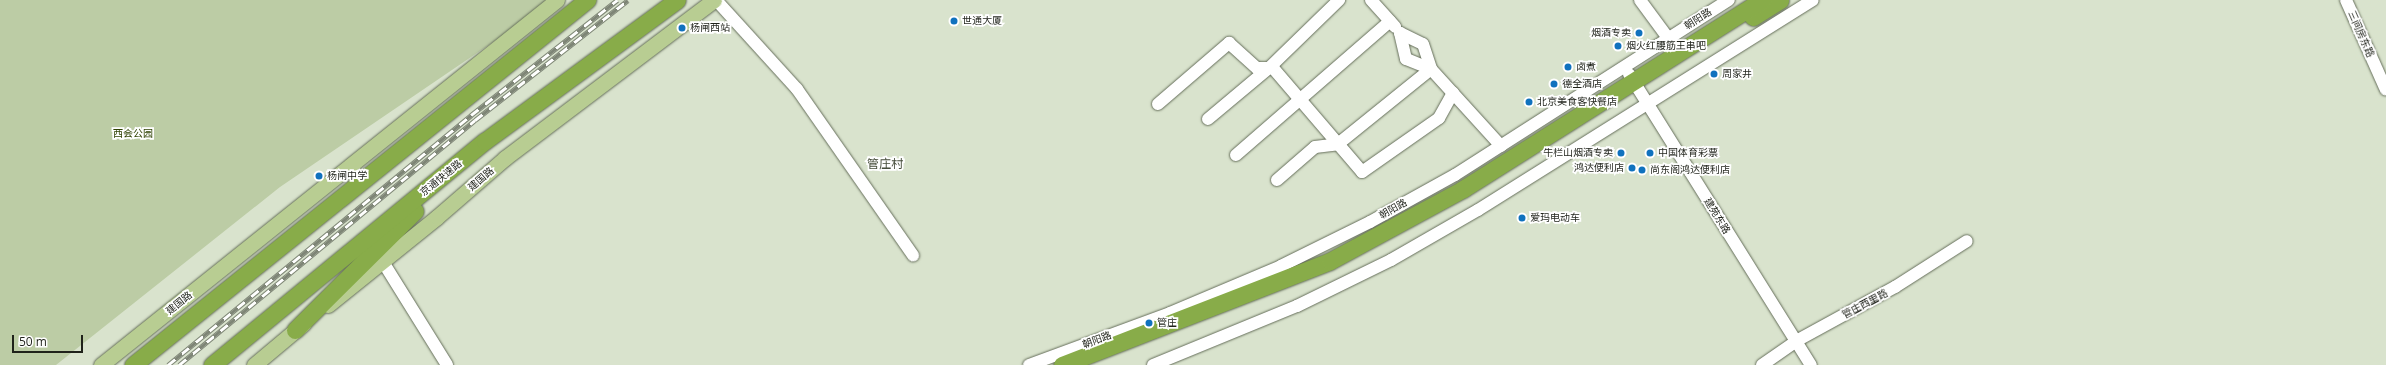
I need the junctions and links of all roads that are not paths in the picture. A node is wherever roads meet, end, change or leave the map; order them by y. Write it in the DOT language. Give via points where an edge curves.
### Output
graph roads {
  1 [pos="557,0"];
  2 [pos="587,0"];
  3 [pos="677,0"];
  4 [pos="715,0"];
  5 [pos="1339,0"];
  6 [pos="1371,0"];
  7 [pos="1640,0"];
  8 [pos="1729,0"];
  9 [pos="1762,0"];
  10 [pos="1780,0"];
  11 [pos="1813,0"];
  12 [pos="2346,0"];
  13 [pos="1390,21"];
  14 [pos="1400,33"];
  15 [pos="1668,38"];
  16 [pos="1624,66"];
  17 [pos="1269,68"];
  18 [pos="1431,69"];
  19 [pos="2386,90"];
  20 [pos="1640,91"];
  21 [pos="1453,93"];
  22 [pos="1300,100"];
  23 [pos="1158,104"];
  24 [pos="1208,119"];
  25 [pos="485,141"];
  26 [pos="1338,144"];
  27 [pos="1501,146"];
  28 [pos="1236,155"];
  29 [pos="1277,180"];
  30 [pos="1967,241"];
  31 [pos="913,255"];
  32 [pos="383,262"];
  33 [pos="294,330"];
  34 [pos="1796,341"];
  35 [pos="101,365"];
  36 [pos="133,365"];
  37 [pos="212,365"];
  38 [pos="254,365"];
  39 [pos="447,365"];
  40 [pos="1029,365"];
  41 [pos="1062,365"];
  42 [pos="1090,365"];
  43 [pos="1153,365"];
  44 [pos="1762,365"];
  45 [pos="1811,365"];
  1 -- 35 [label="main road, 建国路"];
  2 -- 36 [label="highway"];
  3 -- 25 [label="highway, 京通快速路"];
  4 -- 31 [label="street" via="797,89"];
  4 -- 32 [label="main road, 建国路" via="505,158"];
  5 -- 17 [label="street"];
  6 -- 13 [label="street"];
  7 -- 15 [label="street"];
  8 -- 15 [label="street, 朝阳路"];
  9 -- 20 [label="highway, 朝阳路"];
  10 -- 20 [label="highway, 朝阳路"];
  11 -- 20 [label="street, 朝阳路"];
  12 -- 19 [label="street, 三间房东路"];
  13 -- 14 [label="street"];
  13 -- 22 [label="street"];
  14 -- 18 [label="street" via="1423,44"];
  14 -- 18 [label="street" via="1406,59"];
  15 -- 16 [label="street, 朝阳路"];
  16 -- 20 [label="street, 建苑东路"];
  16 -- 27 [label="street, 朝阳路"];
  17 -- 22 [label="street" via="1273,68"];
  17 -- 23 [label="street" via="1257,68 1229,43"];
  17 -- 24 [label="street"];
  18 -- 21 [label="street"];
  18 -- 26 [label="street"];
  20 -- 34 [label="street, 建苑东路"];
  20 -- 41 [label="highway, 朝阳路" via="1330,261"];
  20 -- 42 [label="highway, 朝阳路" via="1468,197 1334,270"];
  20 -- 43 [label="street, 朝阳路" via="1478,210 1391,260 1297,306"];
  21 -- 26 [label="street" via="1439,118 1362,172"];
  21 -- 27 [label="street"];
  22 -- 26 [label="street"];
  22 -- 28 [label="street"];
  25 -- 33 [label="highway"];
  25 -- 37 [label="highway, 京通快速路"];
  26 -- 29 [label="street" via="1315,147"];
  27 -- 40 [label="street, 朝阳路" via="1456,175 1281,266 1170,313"];
  30 -- 34 [label="street, 管庄西里路" via="1895,287"];
  32 -- 33 [label="main road, 建国路"];
  32 -- 39 [label="street"];
  33 -- 38 [label="main road, 建国路"];
  34 -- 44 [label="street, 管庄西里路"];
  34 -- 45 [label="street, 建苑东路"];
}
